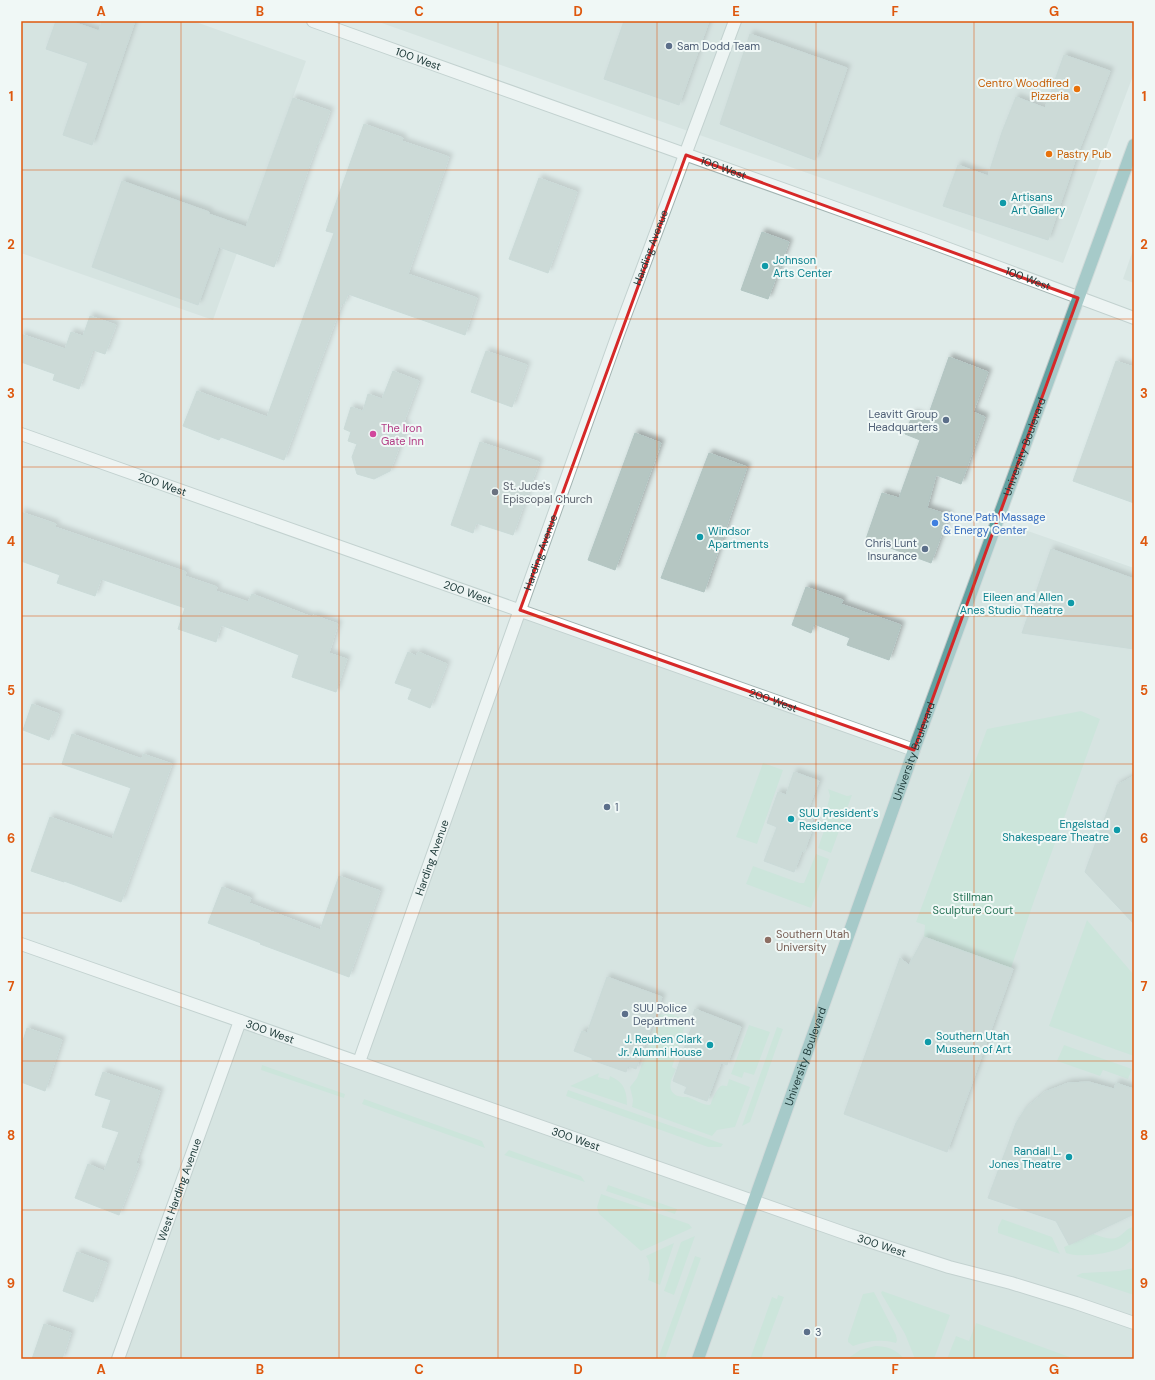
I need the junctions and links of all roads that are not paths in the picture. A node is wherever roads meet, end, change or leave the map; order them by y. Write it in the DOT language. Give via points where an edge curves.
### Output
graph roads {
  1 [pos="313,21"];
  2 [pos="735,21"];
  3 [pos="1134,145"];
  4 [pos="686,155"];
  5 [pos="1078,298"];
  6 [pos="1134,318"];
  7 [pos="21,434"];
  8 [pos="520,610"];
  9 [pos="914,750"];
  10 [pos="21,944"];
  11 [pos="240,1021"];
  12 [pos="359,1062"];
  13 [pos="754,1200"];
  14 [pos="1134,1323"];
  15 [pos="118,1359"];
  16 [pos="698,1359"];
  1 -- 4 [label="street, 100 West"];
  2 -- 4 [label="street, Harding Avenue"];
  3 -- 5 [label="main road, University Boulevard"];
  4 -- 5 [label="street, 100 West"];
  4 -- 8 [label="street, Harding Avenue" via="617,337"];
  5 -- 6 [label="street, 100 West"];
  5 -- 9 [label="main road, University Boulevard"];
  7 -- 8 [label="street, 200 West"];
  8 -- 9 [label="street, 200 West"];
  8 -- 12 [label="street, Harding Avenue"];
  9 -- 13 [label="main road, University Boulevard"];
  10 -- 11 [label="street, 300 West"];
  11 -- 12 [label="street, 300 West"];
  11 -- 15 [label="street, West Harding Avenue"];
  12 -- 13 [label="street, 300 West"];
  13 -- 14 [label="street, 300 West" via="898,1251 1040,1292"];
  13 -- 16 [label="main road, University Boulevard"];
}
